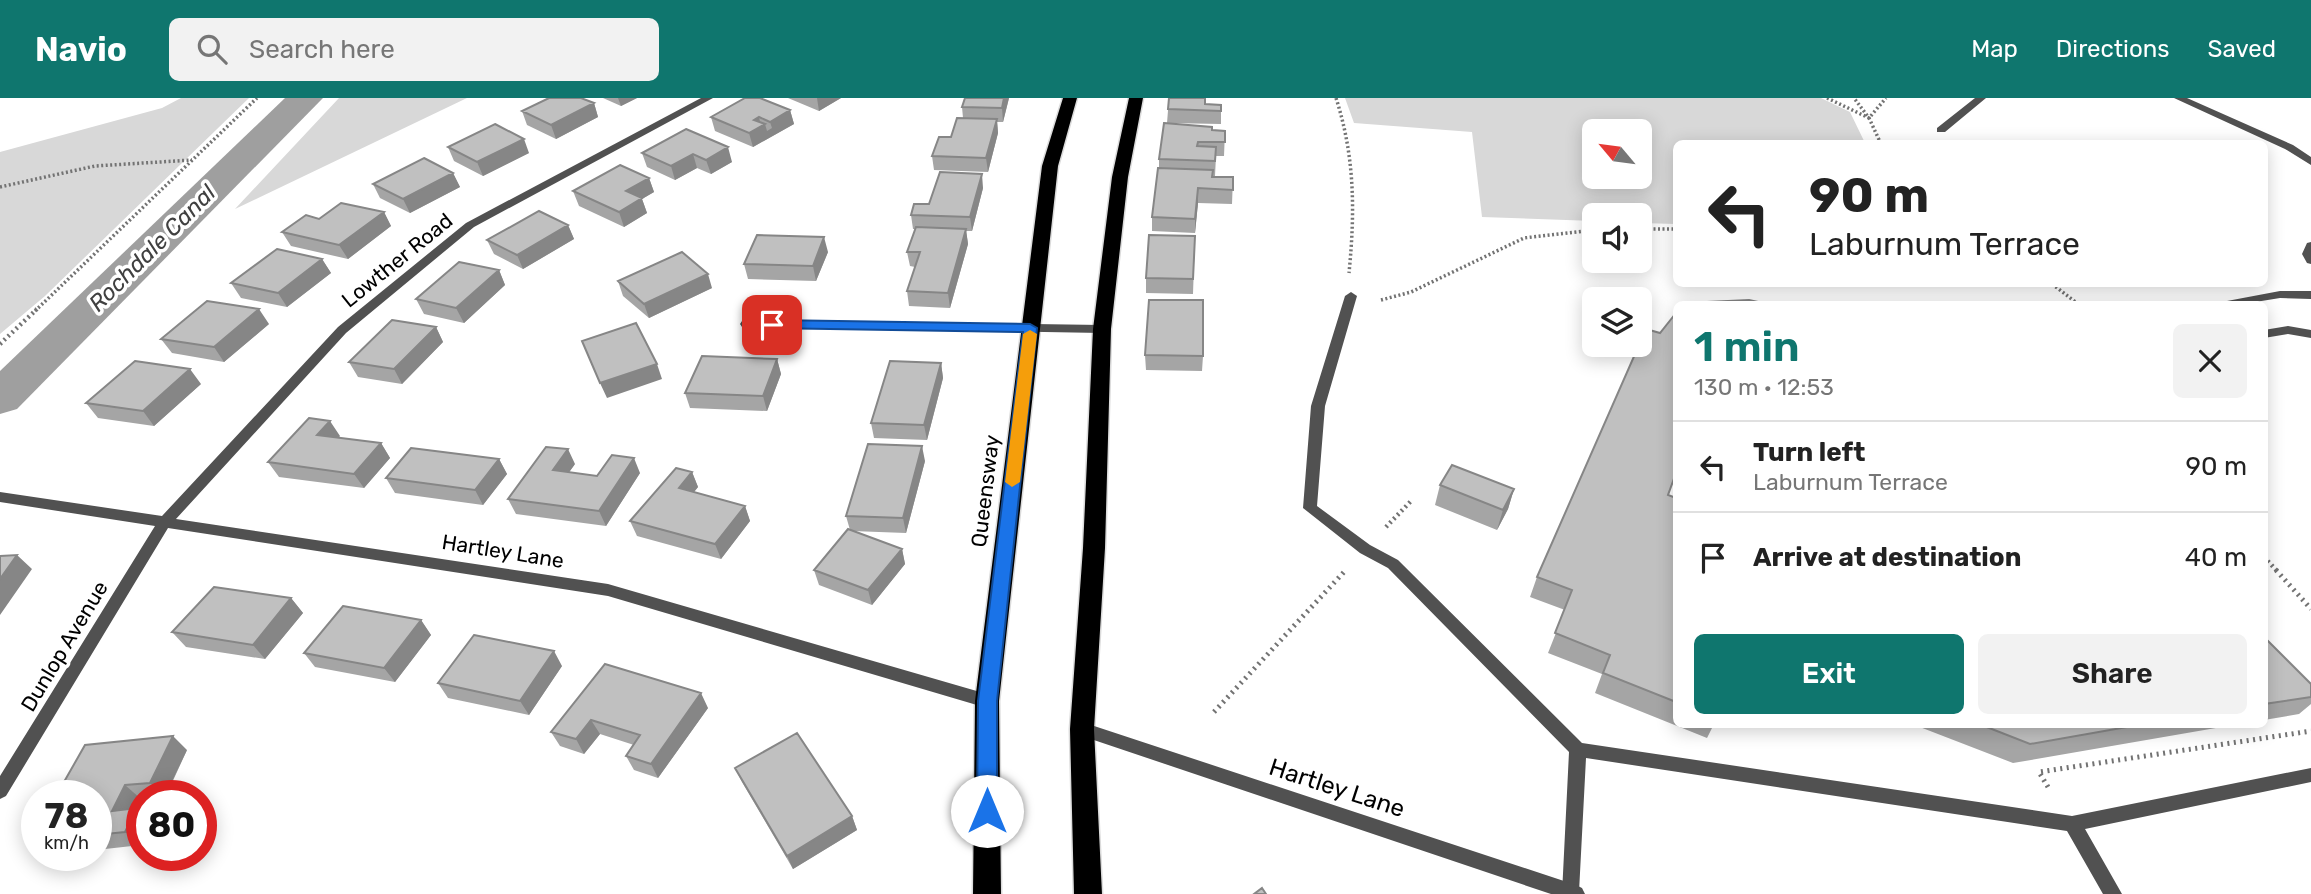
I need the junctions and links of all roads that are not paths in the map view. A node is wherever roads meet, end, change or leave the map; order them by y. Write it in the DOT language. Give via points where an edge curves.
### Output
graph roads {
  1 [pos="708,98"];
  2 [pos="1070,98"];
  3 [pos="1136,98"];
  4 [pos="1980,98"];
  5 [pos="2179,98"];
  6 [pos="1941,130"];
  7 [pos="2311,162"];
  8 [pos="2311,245"];
  9 [pos="2311,261"];
  10 [pos="2311,295"];
  11 [pos="1351,296"];
  12 [pos="2240,301"];
  13 [pos="746,324"];
  14 [pos="1030,328"];
  15 [pos="1102,329"];
  16 [pos="2268,333"];
  17 [pos="2311,334"];
  18 [pos="0,497"];
  19 [pos="164,523"];
  20 [pos="987,701"];
  21 [pos="1082,729"];
  22 [pos="1578,750"];
  23 [pos="2311,775"];
  24 [pos="0,791"];
  25 [pos="2072,824"];
  26 [pos="1573,893"];
  27 [pos="987,894"];
  28 [pos="1088,894"];
  29 [pos="2113,894"];
  1 -- 19 [label="street, Lowther Road" via="470,225 342,330"];
  2 -- 14 [label="highway, Queensway" via="1050,166"];
  3 -- 15 [label="highway" via="1120,177"];
  4 -- 6 [label="street"];
  5 -- 7 [label="street" via="2289,146"];
  8 -- 9 [label="street"];
  10 -- 12 [label="street" via="2287,293"];
  11 -- 22 [label="street" via="1318,406 1310,508 1393,564"];
  13 -- 14 [label="street"];
  14 -- 15 [label="street"];
  14 -- 20 [label="highway, Queensway"];
  15 -- 21 [label="highway"];
  16 -- 17 [label="street" via="2288,330"];
  18 -- 19 [label="street, Hartley Lane"];
  19 -- 20 [label="street, Hartley Lane" via="608,590"];
  19 -- 24 [label="street, Dunlop Avenue"];
  20 -- 27 [label="highway, Queensway"];
  21 -- 26 [label="street, Hartley Lane"];
  21 -- 28 [label="highway"];
  22 -- 25 [label="street"];
  22 -- 26 [label="street"];
  23 -- 25 [label="street"];
  25 -- 29 [label="street"];
}
